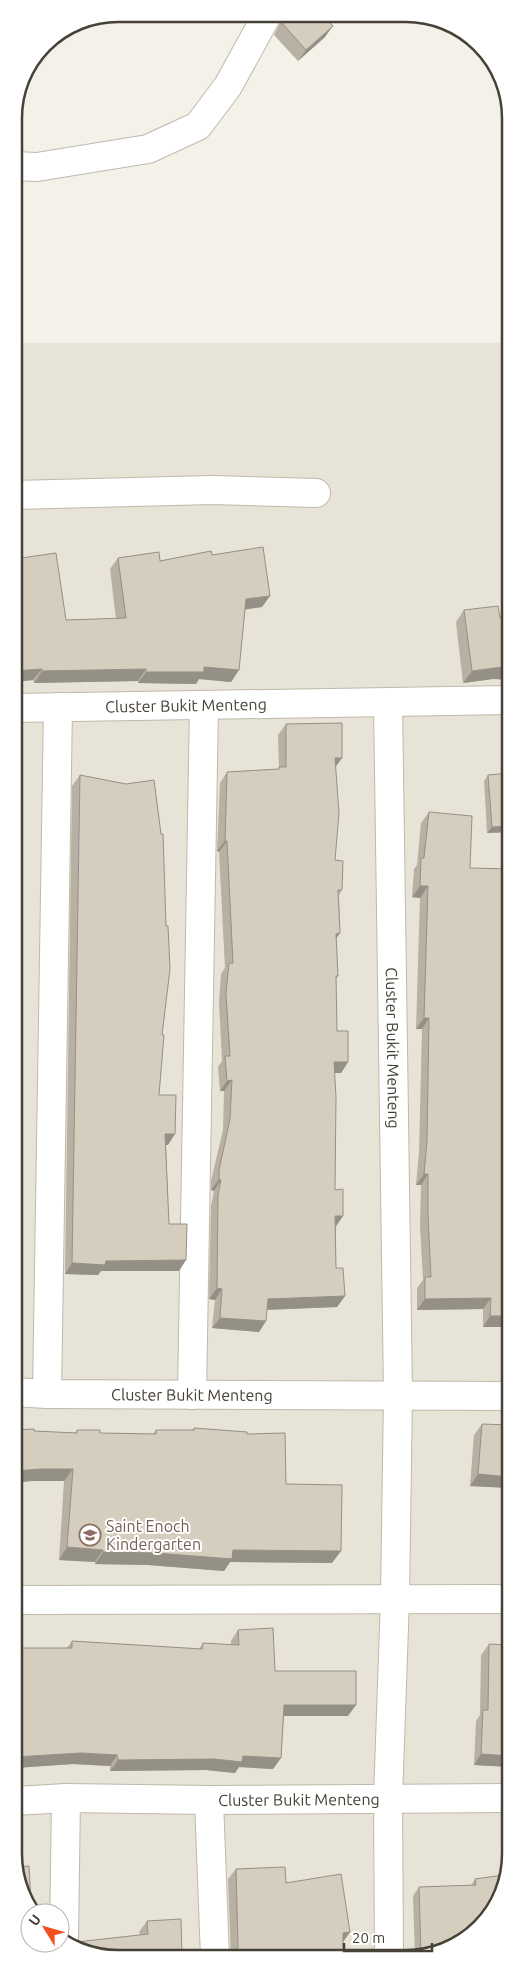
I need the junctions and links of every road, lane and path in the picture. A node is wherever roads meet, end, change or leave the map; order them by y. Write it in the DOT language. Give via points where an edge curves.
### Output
graph roads {
  1 [pos="263,22"];
  2 [pos="23,166"];
  3 [pos="316,493"];
  4 [pos="23,495"];
  5 [pos="502,700"];
  6 [pos="388,702"];
  7 [pos="204,705"];
  8 [pos="58,707"];
  9 [pos="23,708"];
  10 [pos="22,1393"];
  11 [pos="47,1394"];
  12 [pos="398,1394"];
  13 [pos="192,1395"];
  14 [pos="501,1396"];
  15 [pos="395,1599"];
  16 [pos="501,1599"];
  17 [pos="22,1600"];
  18 [pos="66,1798"];
  19 [pos="388,1798"];
  20 [pos="501,1798"];
  21 [pos="209,1800"];
  22 [pos="22,1801"];
  23 [pos="64,1903"];
  24 [pos="214,1950"];
  25 [pos="389,1950"];
  1 -- 2 [label="street" via="228,86 198,126 148,149 37,167"];
  3 -- 4 [label="street" via="212,490"];
  5 -- 6 [label="street, Cluster Bukit Menteng"];
  6 -- 7 [label="street, Cluster Bukit Menteng"];
  6 -- 12 [label="street, Cluster Bukit Menteng"];
  7 -- 8 [label="street, Cluster Bukit Menteng"];
  7 -- 13 [label="street"];
  8 -- 9 [label="street, Cluster Bukit Menteng"];
  8 -- 11 [label="street"];
  10 -- 11 [label="street, Cluster Bukit Menteng"];
  11 -- 13 [label="street, Cluster Bukit Menteng"];
  12 -- 13 [label="street, Cluster Bukit Menteng"];
  12 -- 14 [label="street, Cluster Bukit Menteng"];
  12 -- 15 [label="street, Cluster Bukit Menteng"];
  15 -- 16 [label="street"];
  15 -- 17 [label="street"];
  15 -- 19 [label="street, Cluster Bukit Menteng"];
  18 -- 21 [label="street, Cluster Bukit Menteng"];
  18 -- 22 [label="street, Cluster Bukit Menteng"];
  18 -- 23 [label="street"];
  19 -- 20 [label="street, Cluster Bukit Menteng"];
  19 -- 21 [label="street, Cluster Bukit Menteng"];
  19 -- 25 [label="street, Cluster Bukit Menteng"];
  21 -- 24 [label="street, Cluster Bukit Menteng"];
}
